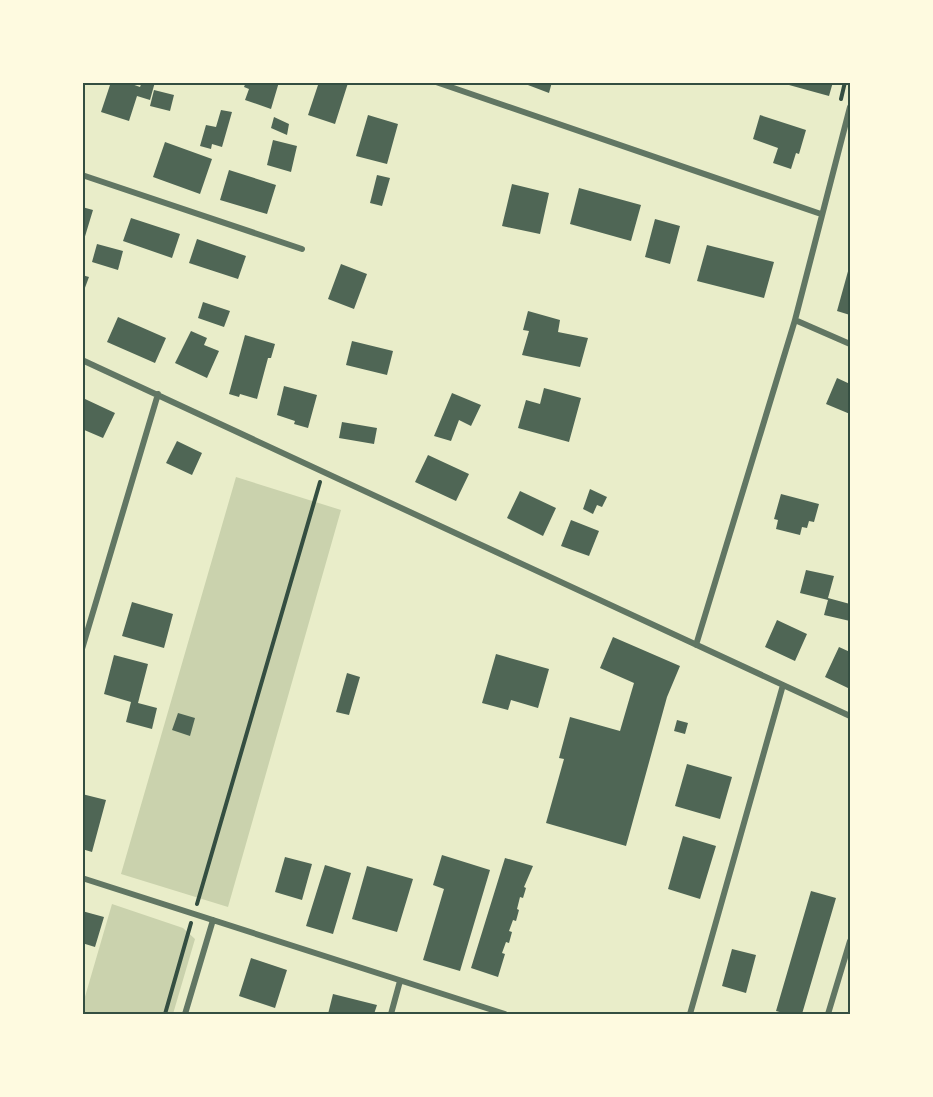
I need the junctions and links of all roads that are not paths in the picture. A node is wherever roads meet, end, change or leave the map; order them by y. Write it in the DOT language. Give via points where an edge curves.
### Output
graph roads {
  1 [pos="436,82"];
  2 [pos="850,107"];
  3 [pos="82,175"];
  4 [pos="822,214"];
  5 [pos="302,249"];
  6 [pos="795,320"];
  7 [pos="850,344"];
  8 [pos="82,360"];
  9 [pos="158,394"];
  10 [pos="696,645"];
  11 [pos="82,649"];
  12 [pos="783,685"];
  13 [pos="850,716"];
  14 [pos="82,878"];
  15 [pos="213,920"];
  16 [pos="850,940"];
  17 [pos="400,981"];
  18 [pos="185,1014"];
  19 [pos="391,1014"];
  20 [pos="505,1014"];
  21 [pos="690,1014"];
  22 [pos="828,1014"];
  1 -- 4 [label="street"];
  2 -- 4 [label="street"];
  3 -- 5 [label="street"];
  4 -- 6 [label="street"];
  6 -- 7 [label="street"];
  6 -- 10 [label="street"];
  8 -- 9 [label="street"];
  9 -- 10 [label="street"];
  9 -- 11 [label="street"];
  10 -- 12 [label="street"];
  12 -- 13 [label="street"];
  12 -- 21 [label="street"];
  14 -- 15 [label="street"];
  15 -- 17 [label="street"];
  15 -- 18 [label="street"];
  16 -- 22 [label="street"];
  17 -- 19 [label="street"];
  17 -- 20 [label="street"];
}
